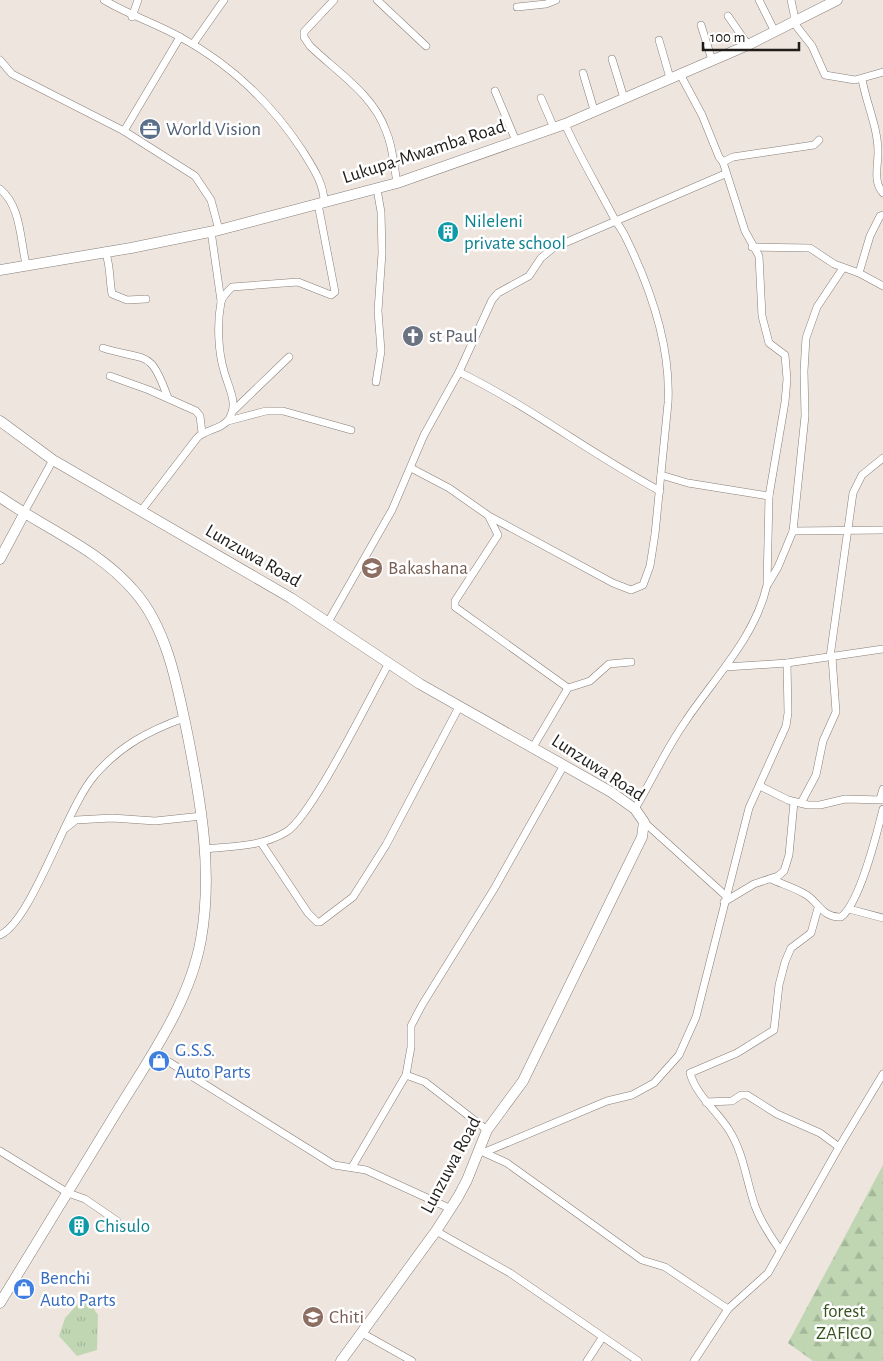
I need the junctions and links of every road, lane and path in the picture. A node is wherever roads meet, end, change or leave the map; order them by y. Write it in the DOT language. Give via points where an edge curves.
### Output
graph roads {
  1 [pos="104,0"];
  2 [pos="138,0"];
  3 [pos="224,0"];
  4 [pos="334,0"];
  5 [pos="377,0"];
  6 [pos="556,0"];
  7 [pos="759,0"];
  8 [pos="791,0"];
  9 [pos="837,0"];
  10 [pos="517,7"];
  11 [pos="728,16"];
  12 [pos="132,17"];
  13 [pos="794,23"];
  14 [pos="701,25"];
  15 [pos="775,32"];
  16 [pos="180,37"];
  17 [pos="659,40"];
  18 [pos="193,44"];
  19 [pos="748,45"];
  20 [pos="426,46"];
  21 [pos="612,59"];
  22 [pos="0,60"];
  23 [pos="712,60"];
  24 [pos="582,72"];
  25 [pos="883,72"];
  26 [pos="680,74"];
  27 [pos="670,78"];
  28 [pos="862,79"];
  29 [pos="495,91"];
  30 [pos="541,98"];
  31 [pos="624,98"];
  32 [pos="594,110"];
  33 [pos="565,124"];
  34 [pos="554,128"];
  35 [pos="124,131"];
  36 [pos="819,140"];
  37 [pos="880,140"];
  38 [pos="516,141"];
  39 [pos="723,162"];
  40 [pos="725,174"];
  41 [pos="397,184"];
  42 [pos="377,188"];
  43 [pos="0,189"];
  44 [pos="883,193"];
  45 [pos="321,203"];
  46 [pos="883,215"];
  47 [pos="615,220"];
  48 [pos="215,230"];
  49 [pos="752,246"];
  50 [pos="105,251"];
  51 [pos="26,264"];
  52 [pos="843,268"];
  53 [pos="0,270"];
  54 [pos="860,273"];
  55 [pos="883,286"];
  56 [pos="146,299"];
  57 [pos="221,301"];
  58 [pos="103,348"];
  59 [pos="289,357"];
  60 [pos="459,372"];
  61 [pos="110,376"];
  62 [pos="376,382"];
  63 [pos="168,398"];
  64 [pos="234,410"];
  65 [pos="228,420"];
  66 [pos="0,421"];
  67 [pos="352,430"];
  68 [pos="202,432"];
  69 [pos="883,458"];
  70 [pos="53,460"];
  71 [pos="411,468"];
  72 [pos="661,475"];
  73 [pos="660,491"];
  74 [pos="770,496"];
  75 [pos="0,497"];
  76 [pos="141,511"];
  77 [pos="24,514"];
  78 [pos="489,516"];
  79 [pos="793,530"];
  80 [pos="846,530"];
  81 [pos="883,530"];
  82 [pos="0,552"];
  83 [pos="0,559"];
  84 [pos="767,585"];
  85 [pos="328,622"];
  86 [pos="883,648"];
  87 [pos="831,657"];
  88 [pos="631,662"];
  89 [pos="389,663"];
  90 [pos="787,663"];
  91 [pos="726,667"];
  92 [pos="568,688"];
  93 [pos="459,707"];
  94 [pos="184,718"];
  95 [pos="533,747"];
  96 [pos="564,765"];
  97 [pos="760,786"];
  98 [pos="883,789"];
  99 [pos="882,800"];
  100 [pos="798,803"];
  101 [pos="635,809"];
  102 [pos="883,809"];
  103 [pos="202,816"];
  104 [pos="644,822"];
  105 [pos="63,829"];
  106 [pos="262,844"];
  107 [pos="205,849"];
  108 [pos="771,879"];
  109 [pos="725,899"];
  110 [pos="818,908"];
  111 [pos="849,909"];
  112 [pos="883,918"];
  113 [pos="0,935"];
  114 [pos="153,1052"];
  115 [pos="883,1074"];
  116 [pos="406,1075"];
  117 [pos="706,1102"];
  118 [pos="487,1130"];
  119 [pos="839,1146"];
  120 [pos="0,1151"];
  121 [pos="481,1153"];
  122 [pos="352,1167"];
  123 [pos="68,1193"];
  124 [pos="449,1208"];
  125 [pos="117,1221"];
  126 [pos="436,1230"];
  127 [pos="780,1250"];
  128 [pos="0,1303"];
  129 [pos="728,1309"];
  130 [pos="362,1333"];
  131 [pos="602,1338"];
  132 [pos="340,1361"];
  133 [pos="412,1361"];
  134 [pos="587,1361"];
  135 [pos="638,1361"];
  136 [pos="694,1361"];
  1 -- 12 [label="street"];
  2 -- 12 [label="street"];
  3 -- 18 [label="street"];
  4 -- 41 [label="street" via="304,32 304,37 317,53 358,89 381,119 391,146"];
  5 -- 20 [label="street"];
  6 -- 10 [label="street"];
  7 -- 15 [label="street"];
  8 -- 13 [label="street"];
  9 -- 13 [label="street, Lukupa-Mwamba Road"];
  11 -- 19 [label="street"];
  12 -- 16 [label="street"];
  13 -- 15 [label="street, Lukupa-Mwamba Road"];
  13 -- 28 [label="street" via="812,46 825,75"];
  14 -- 23 [label="street"];
  15 -- 19 [label="street, Lukupa-Mwamba Road"];
  16 -- 18 [label="street"];
  16 -- 35 [label="street"];
  17 -- 27 [label="street"];
  18 -- 45 [label="street" via="264,100 291,133 321,182"];
  19 -- 23 [label="street, Lukupa-Mwamba Road"];
  21 -- 31 [label="street"];
  22 -- 35 [label="street" via="12,74"];
  23 -- 26 [label="street, Lukupa-Mwamba Road"];
  24 -- 32 [label="street"];
  25 -- 28 [label="street"];
  26 -- 27 [label="street, Lukupa-Mwamba Road"];
  26 -- 39 [label="street"];
  27 -- 31 [label="street, Lukupa-Mwamba Road"];
  28 -- 37 [label="street"];
  29 -- 38 [label="street"];
  30 -- 34 [label="street"];
  31 -- 32 [label="street, Lukupa-Mwamba Road"];
  32 -- 33 [label="street, Lukupa-Mwamba Road"];
  33 -- 34 [label="street, Lukupa-Mwamba Road"];
  33 -- 47 [label="street"];
  34 -- 38 [label="street, Lukupa-Mwamba Road"];
  35 -- 48 [label="street" via="195,176 211,200"];
  36 -- 39 [label="street" via="814,145 733,157"];
  37 -- 44 [label="street" via="877,180"];
  38 -- 41 [label="street, Lukupa-Mwamba Road"];
  39 -- 40 [label="street"];
  40 -- 47 [label="street"];
  40 -- 49 [label="street"];
  41 -- 42 [label="street, Lukupa-Mwamba Road"];
  42 -- 45 [label="street, Lukupa-Mwamba Road"];
  42 -- 62 [label="street" via="382,253 378,310 381,351"];
  43 -- 51 [label="street" via="8,195 18,218"];
  45 -- 48 [label="street, Lukupa-Mwamba Road"];
  45 -- 57 [label="street" via="335,294 288,282 234,286"];
  46 -- 54 [label="street" via="870,236"];
  47 -- 60 [label="street" via="547,252 529,276 498,293 486,311"];
  47 -- 72 [label="street" via="626,236 639,268 664,350 669,387"];
  48 -- 50 [label="street, Lukupa-Mwamba Road"];
  48 -- 57 [label="street"];
  49 -- 52 [label="street" via="810,248"];
  49 -- 74 [label="street" via="759,256 762,316 770,343 782,351 787,366 785,402"];
  50 -- 51 [label="street, Lukupa-Mwamba Road"];
  50 -- 56 [label="street" via="110,264 112,294 128,300"];
  51 -- 53 [label="street, Lukupa-Mwamba Road"];
  52 -- 54 [label="street"];
  52 -- 79 [label="street" via="817,307 806,338 805,416"];
  54 -- 55 [label="street"];
  57 -- 64 [label="street" via="220,351"];
  58 -- 63 [label="street" via="143,356 152,363"];
  59 -- 64 [label="street"];
  60 -- 71 [label="street" via="424,435"];
  60 -- 73 [label="street" via="493,388 585,444 627,474"];
  61 -- 63 [label="street"];
  63 -- 68 [label="street" via="196,412 200,416"];
  64 -- 65 [label="street"];
  65 -- 67 [label="street" via="266,411 283,411"];
  65 -- 68 [label="street" via="219,427"];
  66 -- 70 [label="street, Lunzuwa Road"];
  68 -- 76 [label="street"];
  69 -- 80 [label="street" via="857,482"];
  70 -- 76 [label="street, Lunzuwa Road"];
  70 -- 77 [label="street"];
  71 -- 78 [label="street" via="449,488"];
  71 -- 85 [label="street" via="392,510"];
  72 -- 73 [label="street"];
  72 -- 74 [label="street" via="688,483"];
  73 -- 78 [label="street" via="647,575 643,584 631,590"];
  74 -- 84 [label="street"];
  75 -- 77 [label="street"];
  76 -- 85 [label="street, Lunzuwa Road"];
  77 -- 82 [label="street"];
  77 -- 83 [label="street"];
  77 -- 94 [label="street" via="90,552 135,591 161,636"];
  78 -- 92 [label="street" via="498,535 455,601 455,607"];
  79 -- 80 [label="street"];
  79 -- 84 [label="street"];
  80 -- 81 [label="street"];
  80 -- 87 [label="street"];
  84 -- 91 [label="street" via="760,610"];
  85 -- 89 [label="street, Lunzuwa Road"];
  86 -- 87 [label="street"];
  87 -- 90 [label="street"];
  87 -- 100 [label="street" via="836,712 823,740 816,774"];
  88 -- 92 [label="street" via="609,664 590,681"];
  89 -- 93 [label="street, Lunzuwa Road"];
  89 -- 106 [label="street" via="295,827"];
  90 -- 91 [label="street"];
  90 -- 97 [label="street" via="786,726"];
  91 -- 101 [label="street" via="676,735"];
  92 -- 95 [label="street"];
  93 -- 95 [label="street, Lunzuwa Road"];
  93 -- 106 [label="street" via="386,845 353,896 320,922 308,912"];
  94 -- 103 [label="street"];
  94 -- 105 [label="street" via="154,729 114,754 91,779"];
  95 -- 96 [label="street, Lunzuwa Road"];
  96 -- 101 [label="street, Lunzuwa Road"];
  96 -- 116 [label="street" via="411,1026"];
  97 -- 100 [label="street"];
  97 -- 109 [label="street" via="749,808"];
  98 -- 99 [label="street"];
  99 -- 100 [label="street" via="844,799 820,805"];
  100 -- 108 [label="street" via="786,865 778,876"];
  101 -- 104 [label="street, Lunzuwa Road"];
  102 -- 111 [label="street" via="868,861"];
  103 -- 105 [label="street" via="155,820 76,820"];
  103 -- 107 [label="street"];
  104 -- 109 [label="street"];
  104 -- 118 [label="street, Lunzuwa Road" via="642,837 523,1081"];
  105 -- 113 [label="street" via="42,876 16,921"];
  106 -- 107 [label="street"];
  107 -- 114 [label="street" via="204,916 200,942 178,1006"];
  108 -- 109 [label="street"];
  108 -- 110 [label="street" via="808,895"];
  109 -- 121 [label="street" via="696,1017 681,1051 662,1075 632,1096 607,1101"];
  110 -- 111 [label="street" via="837,917"];
  110 -- 117 [label="street" via="810,932 792,948 785,962 774,1030 737,1053 690,1073"];
  111 -- 112 [label="street"];
  114 -- 122 [label="street" via="328,1162"];
  114 -- 123 [label="street"];
  115 -- 119 [label="street"];
  116 -- 118 [label="street" via="425,1082"];
  116 -- 122 [label="street"];
  117 -- 119 [label="street" via="732,1101 747,1095"];
  117 -- 127 [label="street" via="730,1132 745,1164 755,1207"];
  118 -- 121 [label="street, Lunzuwa Road"];
  119 -- 127 [label="street"];
  120 -- 123 [label="street"];
  121 -- 124 [label="street, Lunzuwa Road"];
  121 -- 129 [label="street" via="507,1163 635,1256 673,1272"];
  122 -- 124 [label="street" via="376,1173"];
  123 -- 125 [label="street" via="81,1197"];
  123 -- 128 [label="street"];
  124 -- 126 [label="street, Lunzuwa Road"];
  126 -- 130 [label="street, Lunzuwa Road"];
  126 -- 131 [label="street" via="521,1280"];
  127 -- 129 [label="street" via="768,1273"];
  129 -- 136 [label="street"];
  130 -- 132 [label="street, Lunzuwa Road"];
  130 -- 133 [label="street"];
  131 -- 134 [label="street"];
  131 -- 135 [label="street"];
}
